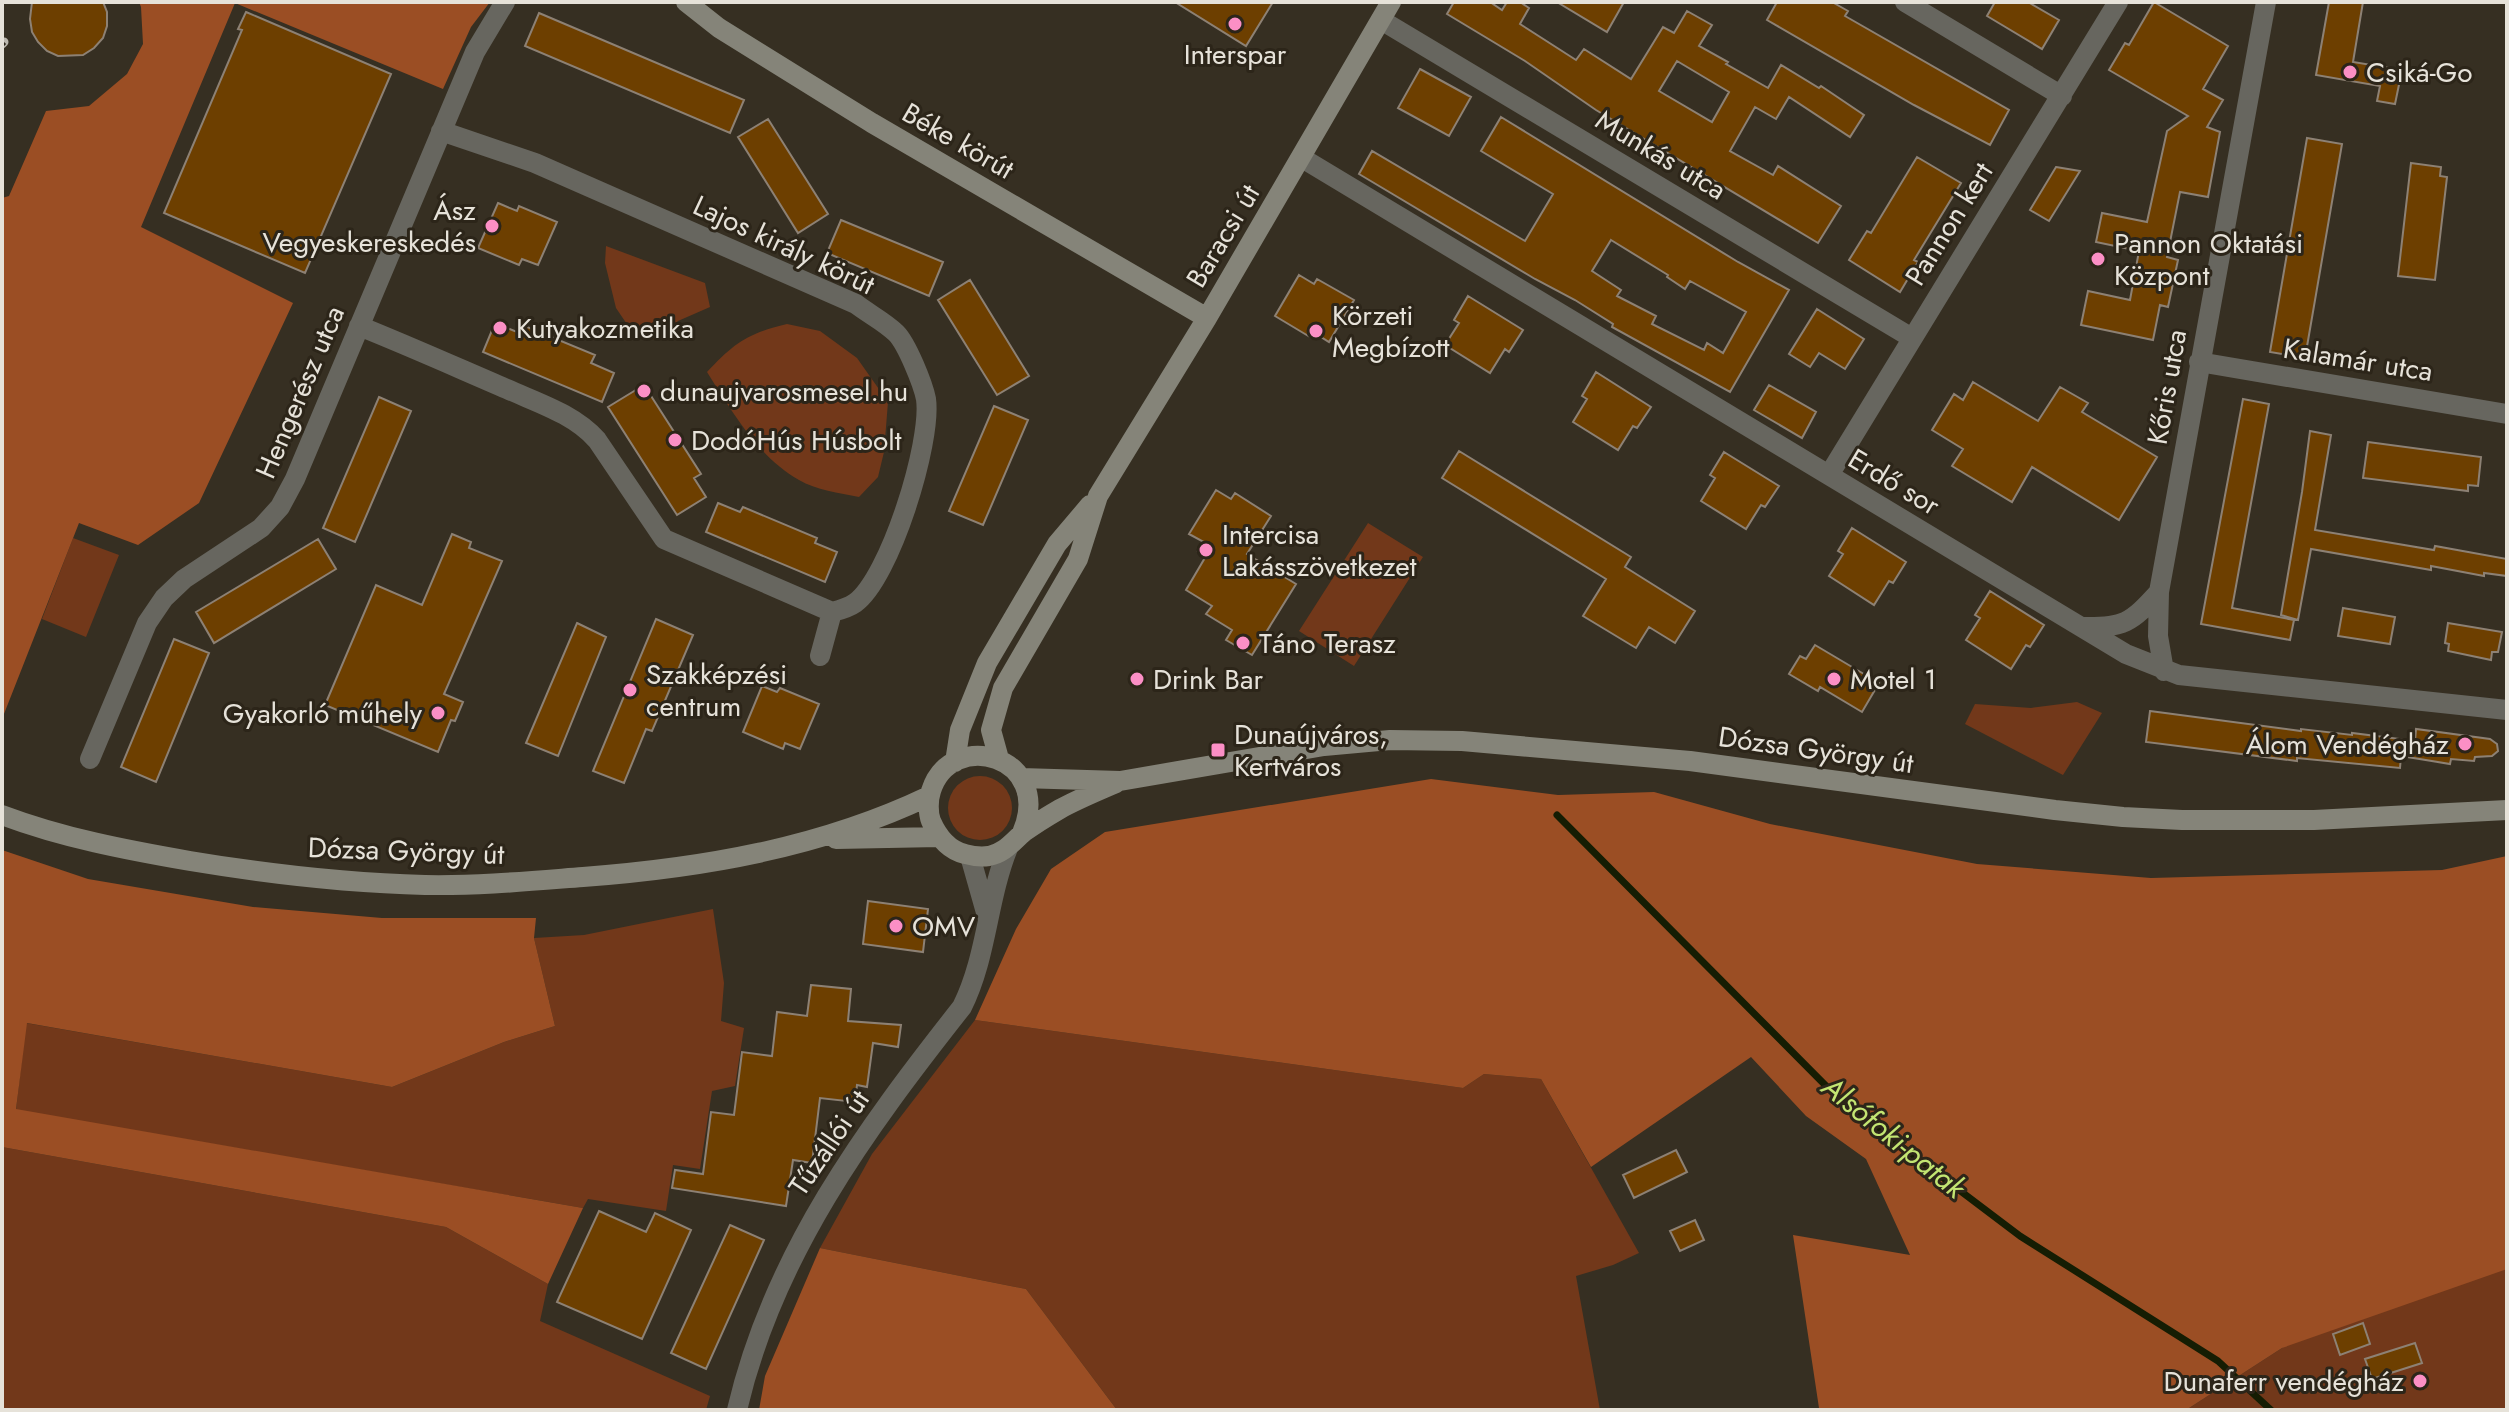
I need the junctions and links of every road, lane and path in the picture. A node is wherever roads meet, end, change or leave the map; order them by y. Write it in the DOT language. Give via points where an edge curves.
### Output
graph roads {
  1 [pos="505,2"];
  2 [pos="686,2"];
  3 [pos="1905,2"];
  4 [pos="2118,2"];
  5 [pos="2266,2"];
  6 [pos="1386,11"];
  7 [pos="2062,96"];
  8 [pos="441,131"];
  9 [pos="1302,158"];
  10 [pos="1207,318"];
  11 [pos="359,326"];
  12 [pos="1912,338"];
  13 [pos="2199,362"];
  14 [pos="2507,414"];
  15 [pos="1829,475"];
  16 [pos="1098,496"];
  17 [pos="2159,592"];
  18 [pos="832,612"];
  19 [pos="2082,627"];
  20 [pos="820,656"];
  21 [pos="2164,671"];
  22 [pos="2507,710"];
  23 [pos="90,759"];
  24 [pos="999,759"];
  25 [pos="955,762"];
  26 [pos="1021,778"];
  27 [pos="1120,781"];
  28 [pos="929,796"];
  29 [pos="2507,810"];
  30 [pos="2,815"];
  31 [pos="939,837"];
  32 [pos="812,840"];
  33 [pos="1015,841"];
  34 [pos="970,856"];
  35 [pos="988,920"];
  36 [pos="737,1410"];
  1 -- 8 [label="street, Hengerész utca" via="475,52"];
  2 -- 10 [label="street, Béke körút" via="884,131"];
  3 -- 7 [label="street"];
  4 -- 7 [label="street, Pannon kert"];
  5 -- 13 [label="street, Kőris utca"];
  6 -- 9 [label="street, Baracsi út"];
  6 -- 12 [label="street, Munkás utca"];
  7 -- 12 [label="street, Pannon kert"];
  8 -- 11 [label="street, Hengerész utca"];
  8 -- 18 [label="street, Lajos király körút" via="535,163 856,304 898,334 926,400 920,457 888,556 855,603"];
  9 -- 10 [label="street, Baracsi út"];
  9 -- 15 [label="street, Erdő sor"];
  10 -- 16 [label="street, Baracsi út"];
  11 -- 18 [label="street" via="577,422 597,440 664,539"];
  11 -- 23 [label="street, Hengerész utca" via="280,507 261,528 164,598 147,623"];
  12 -- 15 [label="street, Pannon kert"];
  13 -- 14 [label="street, Kalamár utca"];
  13 -- 17 [label="street, Kőris utca"];
  15 -- 19 [label="street, Erdő sor"];
  16 -- 24 [label="street, Baracsi út" via="1078,559 1003,688 991,730"];
  16 -- 25 [label="street, Baracsi út" via="1057,544 987,663 960,730"];
  17 -- 19 [label="street" via="2140,613 2113,628"];
  17 -- 21 [label="street, Kőris utca"];
  18 -- 20 [label="street"];
  19 -- 21 [label="street, Erdő sor"];
  21 -- 22 [label="street, Erdő sor"];
  24 -- 25 [label="street" via="969,756"];
  24 -- 26 [label="street"];
  25 -- 28 [label="street" via="938,776"];
  26 -- 27 [label="street, Dózsa György út"];
  26 -- 33 [label="street" via="1030,805"];
  27 -- 29 [label="street, Dózsa György út" via="1324,746 1462,741 1690,761 2123,817 2314,820"];
  27 -- 33 [label="street, Dózsa György út" via="1061,809"];
  28 -- 31 [label="street" via="930,817"];
  28 -- 32 [label="street, Dózsa György út"];
  30 -- 32 [label="street, Dózsa György út" via="131,851 337,881 428,885 625,874 725,861"];
  31 -- 32 [label="street, Dózsa György út"];
  31 -- 34 [label="street"];
  33 -- 34 [label="street" via="990,856"];
  33 -- 35 [label="street, Tűzállói út" via="997,878"];
  34 -- 35 [label="street, Tűzállói út"];
  35 -- 36 [label="street, Tűzállói út" via="962,1007 860,1143 795,1250 750,1361"];
}
